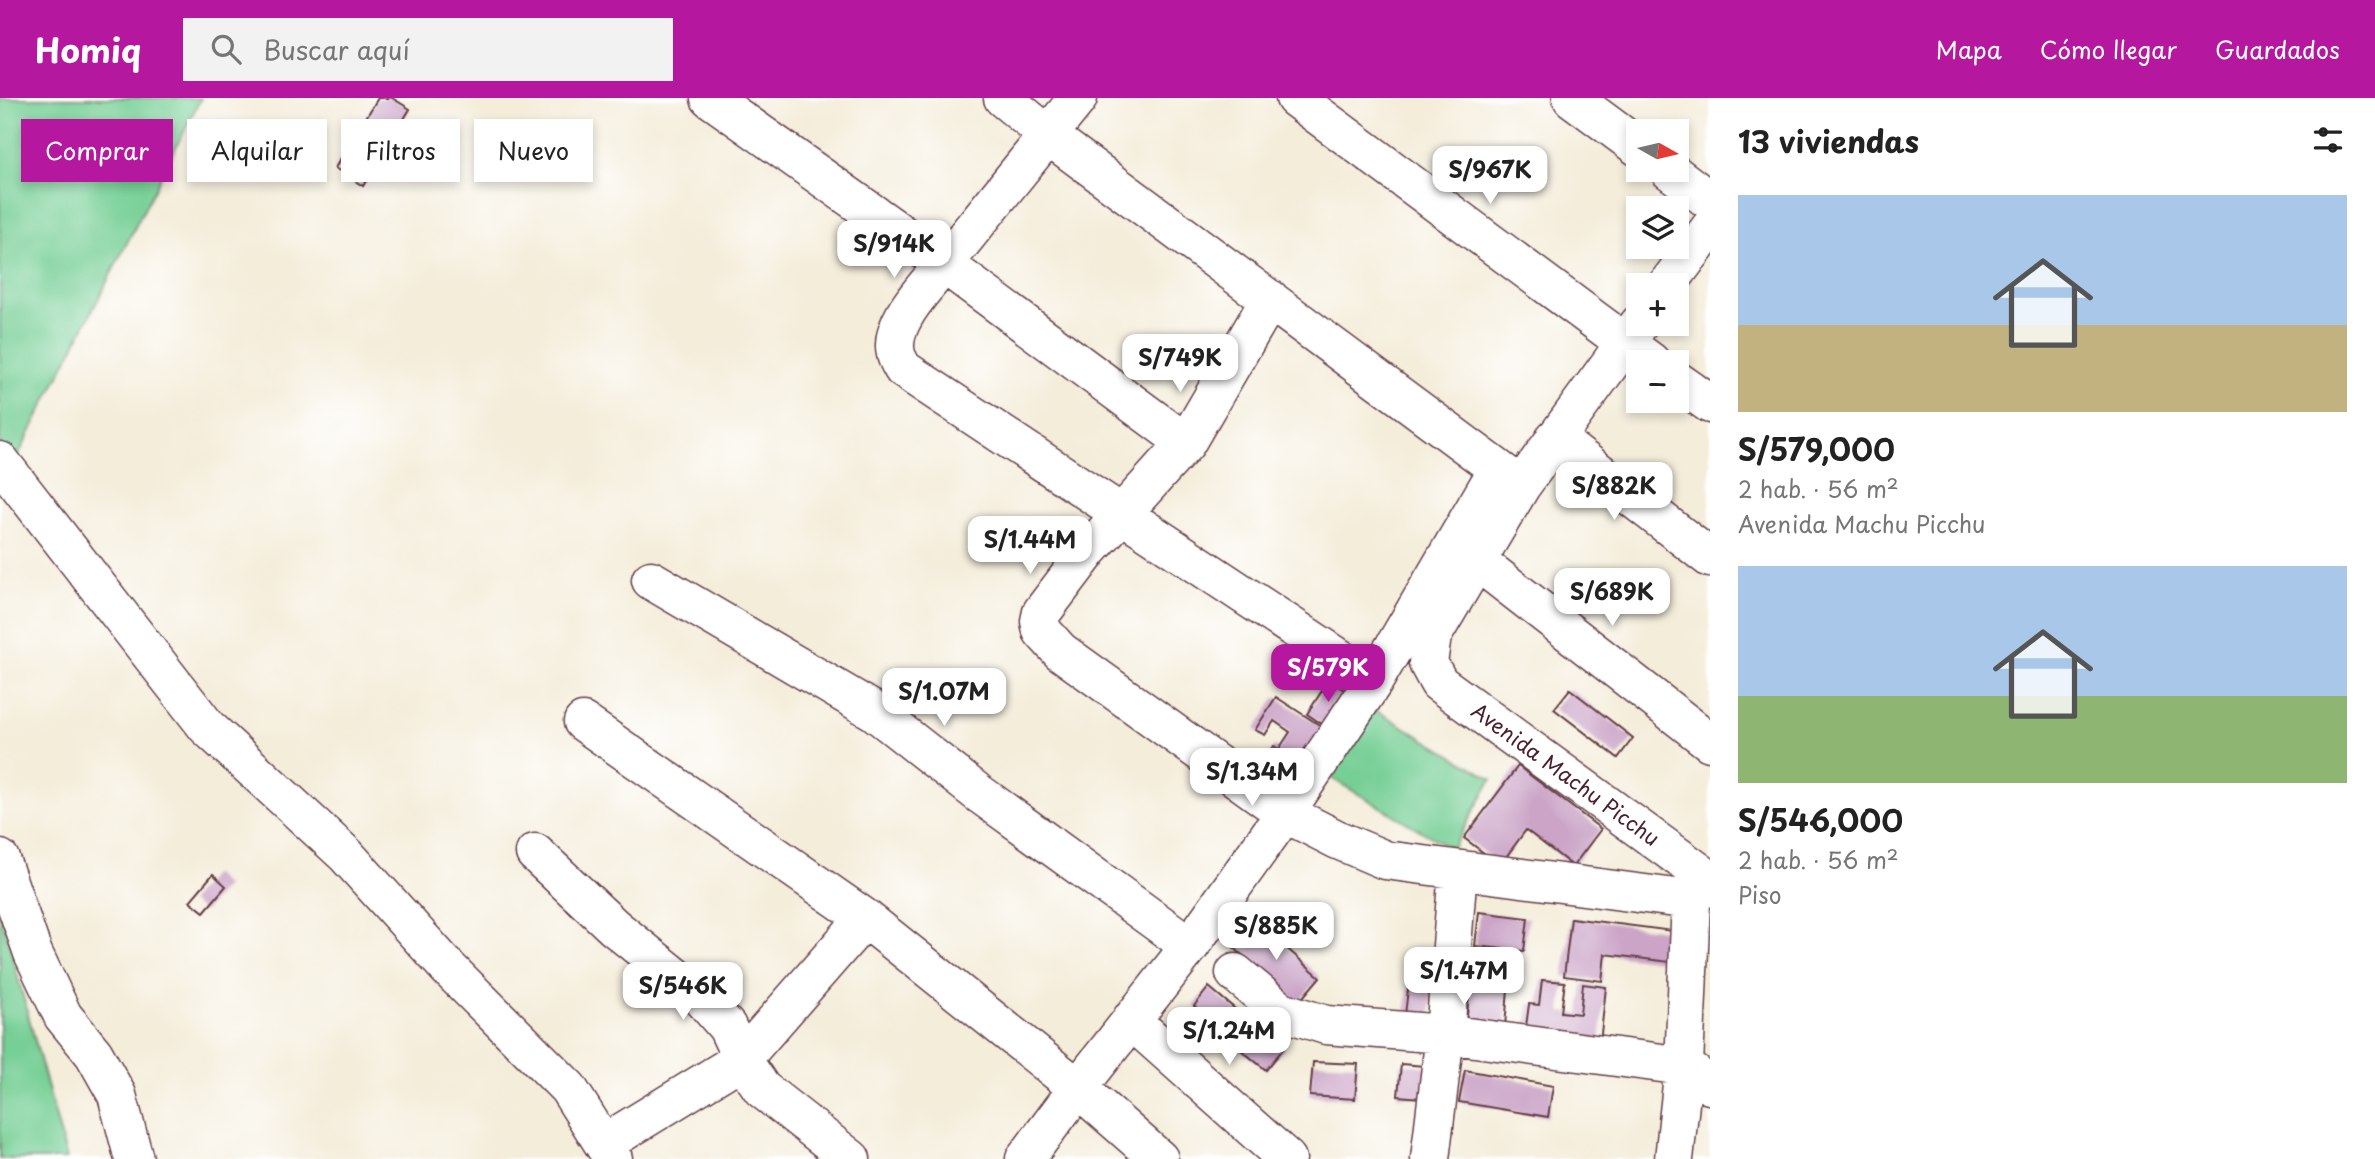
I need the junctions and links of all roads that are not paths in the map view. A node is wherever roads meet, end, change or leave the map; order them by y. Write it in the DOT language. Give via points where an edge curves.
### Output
graph roads {
  1 [pos="710,98"];
  2 [pos="1003,98"];
  3 [pos="1078,98"];
  4 [pos="1295,98"];
  5 [pos="1572,98"];
  6 [pos="1049,135"];
  7 [pos="1626,138"];
  8 [pos="1685,182"];
  9 [pos="1710,201"];
  10 [pos="1710,228"];
  11 [pos="944,264"];
  12 [pos="1676,273"];
  13 [pos="1270,299"];
  14 [pos="1638,343"];
  15 [pos="1689,389"];
  16 [pos="1710,404"];
  17 [pos="1555,438"];
  18 [pos="1186,443"];
  19 [pos="0,461"];
  20 [pos="1510,477"];
  21 [pos="1122,513"];
  22 [pos="1710,558"];
  23 [pos="1477,561"];
  24 [pos="651,580"];
  25 [pos="1374,681"];
  26 [pos="583,722"];
  27 [pos="1710,742"];
  28 [pos="1285,813"];
  29 [pos="535,853"];
  30 [pos="0,859"];
  31 [pos="1458,870"];
  32 [pos="1703,886"];
  33 [pos="865,918"];
  34 [pos="1190,946"];
  35 [pos="1235,973"];
  36 [pos="1131,1020"];
  37 [pos="1445,1034"];
  38 [pos="742,1059"];
  39 [pos="1697,1075"];
  40 [pos="1078,1088"];
  41 [pos="609,1151"];
  42 [pos="134,1159"];
  43 [pos="851,1159"];
  44 [pos="1025,1159"];
  45 [pos="1159,1159"];
  46 [pos="1287,1159"];
  47 [pos="1430,1159"];
  48 [pos="1674,1159"];
  1 -- 11 [label="street"];
  2 -- 6 [label="street"];
  3 -- 6 [label="street"];
  4 -- 14 [label="street"];
  5 -- 7 [label="street"];
  6 -- 11 [label="street"];
  6 -- 13 [label="street"];
  8 -- 9 [label="street"];
  10 -- 12 [label="street"];
  11 -- 18 [label="street"];
  11 -- 21 [label="street" via="897,330 895,353 903,369"];
  13 -- 18 [label="street"];
  13 -- 20 [label="street"];
  14 -- 17 [label="street"];
  15 -- 16 [label="street"];
  17 -- 20 [label="street"];
  17 -- 22 [label="street"];
  18 -- 21 [label="street"];
  19 -- 41 [label="street" via="207,727 346,855 448,968 568,1088"];
  20 -- 23 [label="street"];
  20 -- 25 [label="street"];
  21 -- 25 [label="street"];
  21 -- 28 [label="street" via="1042,612 1042,631 1059,651"];
  23 -- 27 [label="street"];
  23 -- 32 [label="street, Avenida Machu Picchu" via="1432,636 1428,663 1439,683"];
  24 -- 34 [label="street" via="874,710 977,792"];
  25 -- 28 [label="street"];
  26 -- 33 [label="street"];
  28 -- 31 [label="street" via="1385,860"];
  28 -- 34 [label="street"];
  29 -- 38 [label="street" via="614,927 701,998 727,1027"];
  30 -- 42 [label="street" via="33,953 63,1017 94,1054 117,1095"];
  31 -- 32 [label="street"];
  31 -- 37 [label="street"];
  32 -- 39 [label="street"];
  33 -- 38 [label="street"];
  33 -- 40 [label="street"];
  34 -- 36 [label="street"];
  35 -- 37 [label="street" via="1281,1011 1326,1025"];
  36 -- 40 [label="street"];
  36 -- 46 [label="street"];
  37 -- 39 [label="street"];
  37 -- 47 [label="street"];
  38 -- 41 [label="street"];
  38 -- 43 [label="street" via="762,1088"];
  39 -- 48 [label="street"];
  40 -- 44 [label="street"];
  40 -- 45 [label="street"];
}
